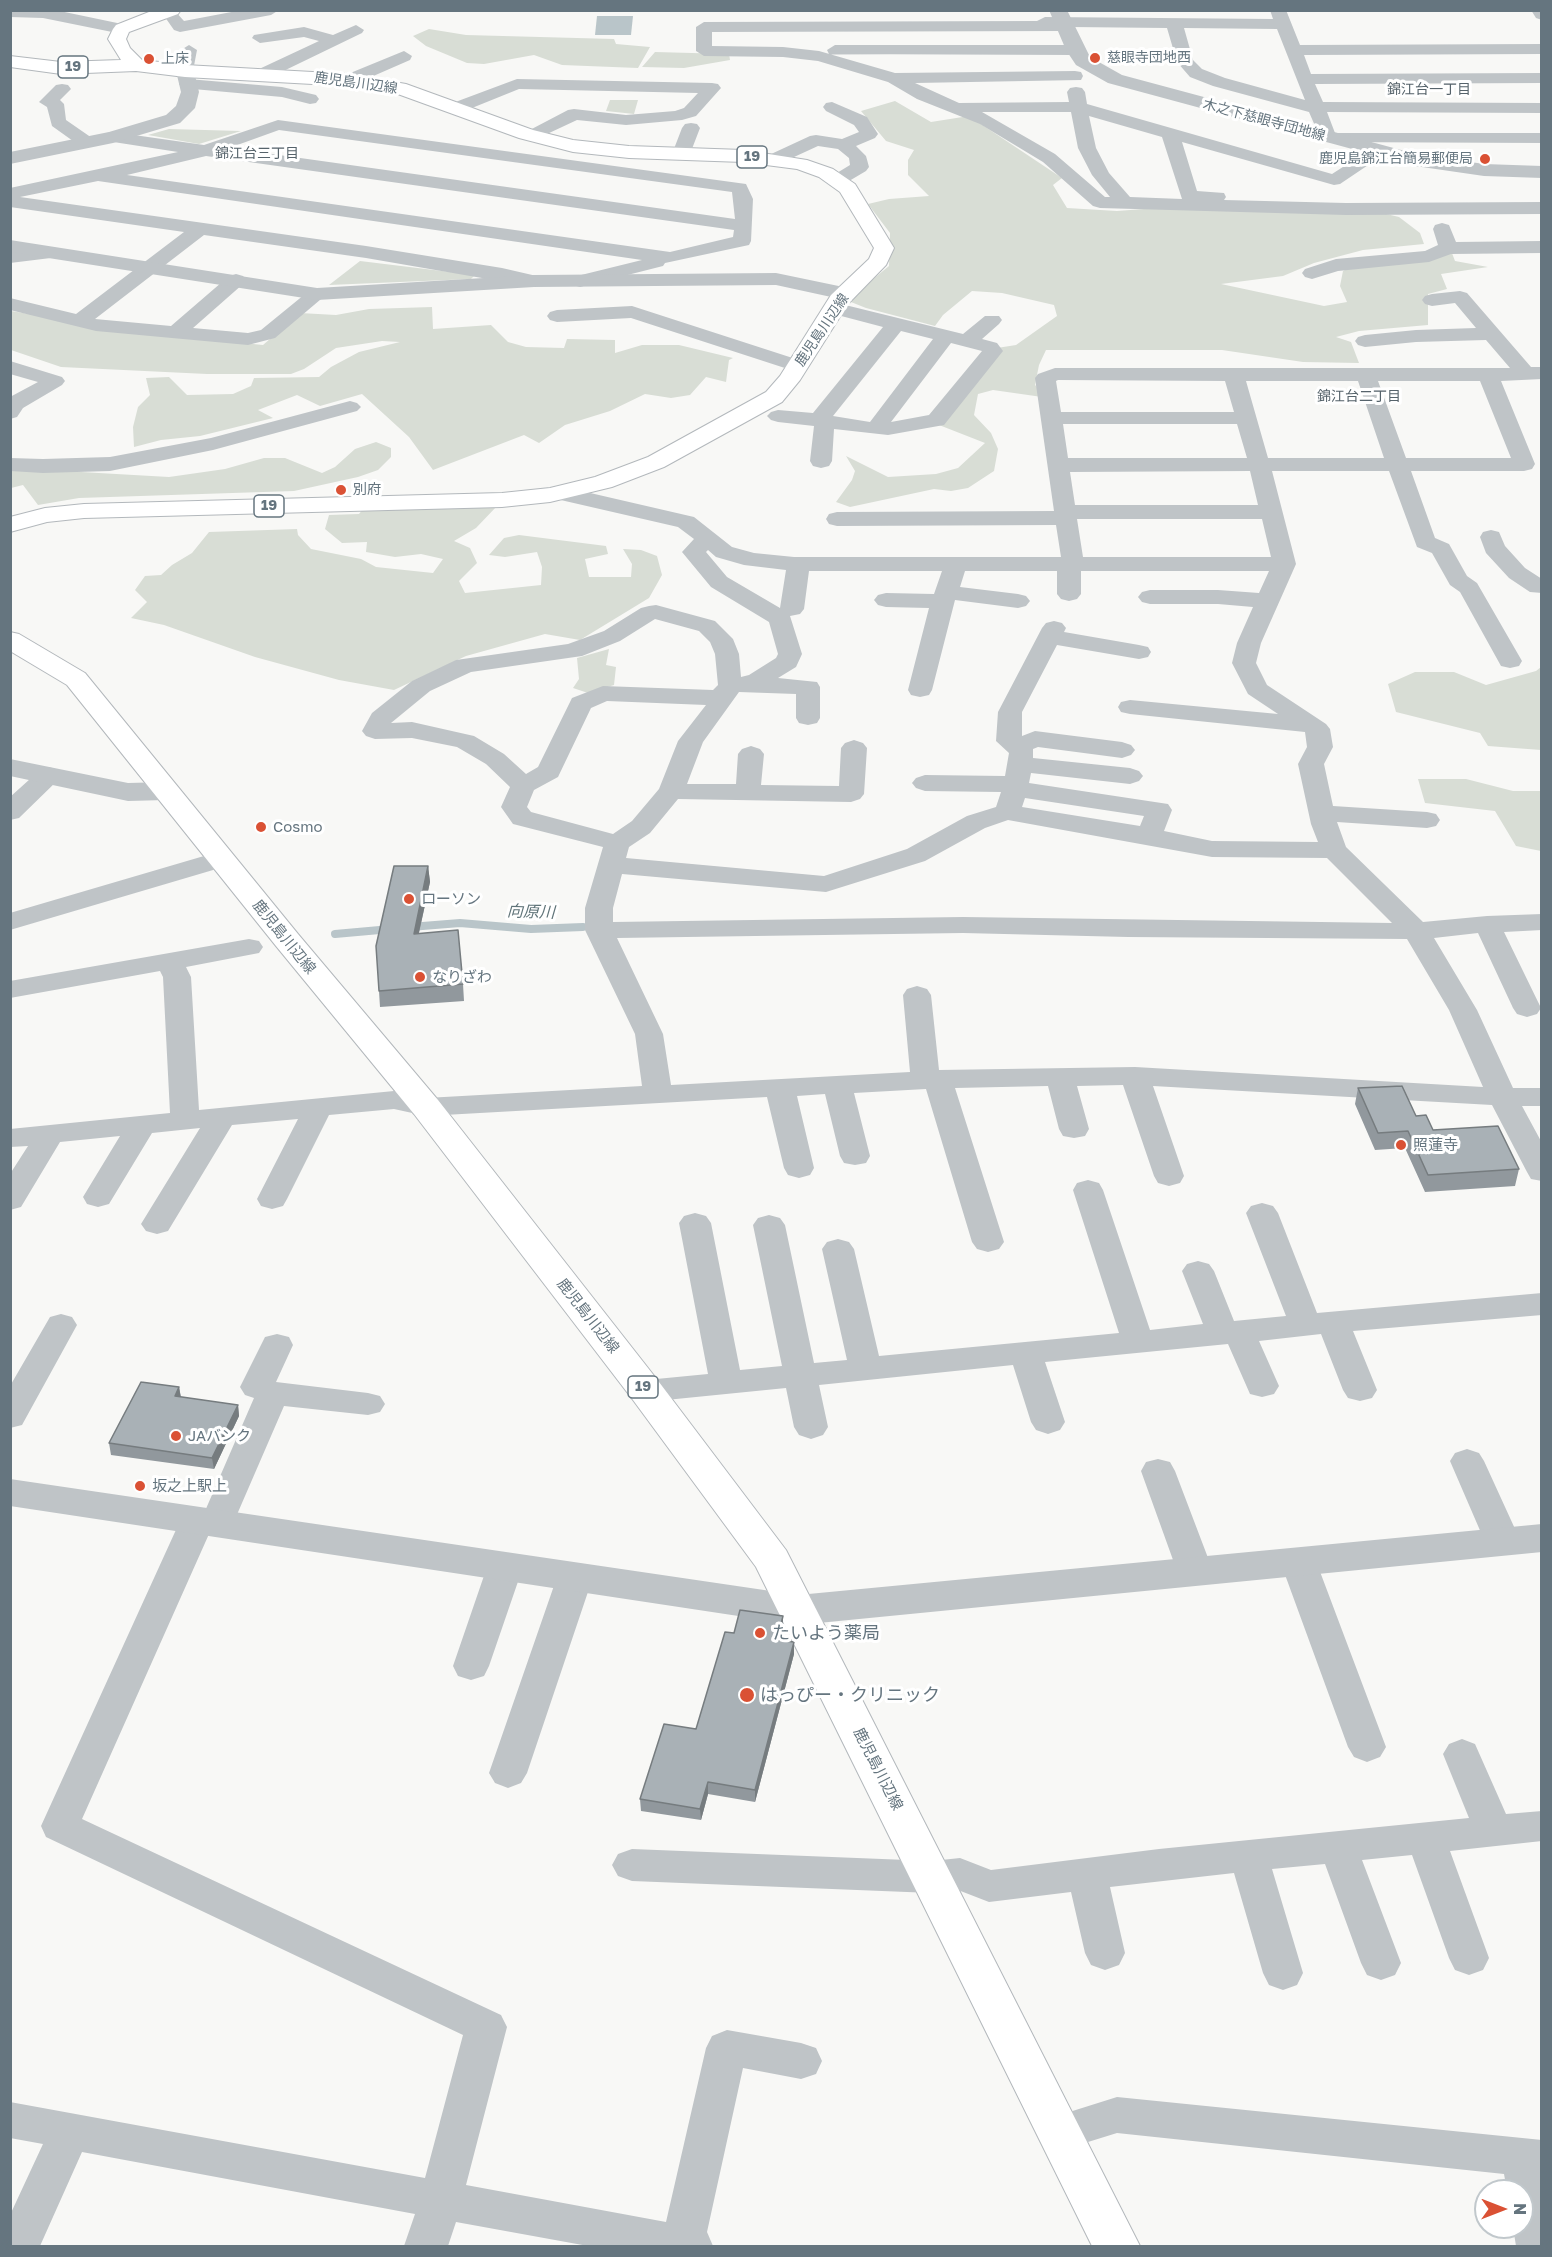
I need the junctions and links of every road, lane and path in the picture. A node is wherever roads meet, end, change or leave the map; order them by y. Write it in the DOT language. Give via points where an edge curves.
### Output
graph roads {
  1 [pos="271,10"];
  2 [pos="705,10"];
  3 [pos="1539,10"];
  4 [pos="170,11"];
  5 [pos="10,12"];
  6 [pos="1542,15"];
  7 [pos="1280,17"];
  8 [pos="863,19"];
  9 [pos="1062,20"];
  10 [pos="1174,22"];
  11 [pos="122,29"];
  12 [pos="356,30"];
  13 [pos="260,38"];
  14 [pos="335,40"];
  15 [pos="189,50"];
  16 [pos="877,50"];
  17 [pos="1293,50"];
  18 [pos="1542,50"];
  19 [pos="783,52"];
  20 [pos="404,56"];
  21 [pos="10,61"];
  22 [pos="1078,62"];
  23 [pos="136,66"];
  24 [pos="263,74"];
  25 [pos="490,76"];
  26 [pos="186,78"];
  27 [pos="894,78"];
  28 [pos="1542,78"];
  29 [pos="1304,79"];
  30 [pos="349,80"];
  31 [pos="517,84"];
  32 [pos="62,89"];
  33 [pos="310,99"];
  34 [pos="950,106"];
  35 [pos="832,107"];
  36 [pos="1077,107"];
  37 [pos="456,108"];
  38 [pos="1316,108"];
  39 [pos="1542,108"];
  40 [pos="691,129"];
  41 [pos="1170,133"];
  42 [pos="532,136"];
  43 [pos="113,137"];
  44 [pos="1084,137"];
  45 [pos="1016,138"];
  46 [pos="1328,138"];
  47 [pos="1542,138"];
  48 [pos="86,142"];
  49 [pos="844,145"];
  50 [pos="202,151"];
  51 [pos="480,152"];
  52 [pos="1380,152"];
  53 [pos="681,154"];
  54 [pos="10,158"];
  55 [pos="775,159"];
  56 [pos="1542,172"];
  57 [pos="99,176"];
  58 [pos="838,180"];
  59 [pos="1334,180"];
  60 [pos="445,184"];
  61 [pos="10,194"];
  62 [pos="10,201"];
  63 [pos="1126,204"];
  64 [pos="1344,205"];
  65 [pos="1436,208"];
  66 [pos="1542,208"];
  67 [pos="404,219"];
  68 [pos="744,226"];
  69 [pos="200,229"];
  70 [pos="10,246"];
  71 [pos="1542,247"];
  72 [pos="1448,248"];
  73 [pos="366,252"];
  74 [pos="52,253"];
  75 [pos="10,257"];
  76 [pos="670,258"];
  77 [pos="153,267"];
  78 [pos="1312,273"];
  79 [pos="236,280"];
  80 [pos="534,281"];
  81 [pos="580,281"];
  82 [pos="317,294"];
  83 [pos="1432,300"];
  84 [pos="839,301"];
  85 [pos="10,304"];
  86 [pos="557,316"];
  87 [pos="81,320"];
  88 [pos="992,320"];
  89 [pos="896,324"];
  90 [pos="176,332"];
  91 [pos="1492,334"];
  92 [pos="946,336"];
  93 [pos="967,341"];
  94 [pos="1365,341"];
  95 [pos="798,366"];
  96 [pos="10,367"];
  97 [pos="1534,373"];
  98 [pos="1234,375"];
  99 [pos="1366,375"];
  100 [pos="1488,375"];
  101 [pos="13,405"];
  102 [pos="350,407"];
  103 [pos="778,416"];
  104 [pos="1052,418"];
  105 [pos="1246,418"];
  106 [pos="823,420"];
  107 [pos="875,429"];
  108 [pos="821,461"];
  109 [pos="1396,463"];
  110 [pos="10,464"];
  111 [pos="1260,464"];
  112 [pos="1059,465"];
  113 [pos="560,493"];
  114 [pos="1272,512"];
  115 [pos="1067,515"];
  116 [pos="837,519"];
  117 [pos="10,525"];
  118 [pos="1491,537"];
  119 [pos="707,539"];
  120 [pos="798,564"];
  121 [pos="956,564"];
  122 [pos="1071,564"];
  123 [pos="1284,564"];
  124 [pos="1542,586"];
  125 [pos="1070,594"];
  126 [pos="945,597"];
  127 [pos="1150,597"];
  128 [pos="886,600"];
  129 [pos="1018,601"];
  130 [pos="1267,601"];
  131 [pos="792,609"];
  132 [pos="10,640"];
  133 [pos="1139,652"];
  134 [pos="1510,661"];
  135 [pos="731,690"];
  136 [pos="920,690"];
  137 [pos="1130,707"];
  138 [pos="815,708"];
  139 [pos="1312,725"];
  140 [pos="854,748"];
  141 [pos="1122,750"];
  142 [pos="751,754"];
  143 [pos="10,767"];
  144 [pos="49,775"];
  145 [pos="1130,776"];
  146 [pos="1015,779"];
  147 [pos="925,783"];
  148 [pos="522,786"];
  149 [pos="671,791"];
  150 [pos="166,792"];
  151 [pos="748,792"];
  152 [pos="10,812"];
  153 [pos="1322,813"];
  154 [pos="1427,820"];
  155 [pos="1334,850"];
  156 [pos="614,854"];
  157 [pos="221,859"];
  158 [pos="10,922"];
  159 [pos="1542,922"];
  160 [pos="1487,924"];
  161 [pos="599,930"];
  162 [pos="1416,931"];
  163 [pos="249,947"];
  164 [pos="170,962"];
  165 [pos="10,990"];
  166 [pos="916,995"];
  167 [pos="1527,1008"];
  168 [pos="1135,1076"];
  169 [pos="1060,1077"];
  170 [pos="932,1079"];
  171 [pos="837,1085"];
  172 [pos="780,1088"];
  173 [pos="658,1095"];
  174 [pos="1502,1097"];
  175 [pos="1542,1097"];
  176 [pos="426,1107"];
  177 [pos="318,1108"];
  178 [pos="222,1117"];
  179 [pos="185,1121"];
  180 [pos="142,1125"];
  181 [pos="1074,1130"];
  182 [pos="50,1134"];
  183 [pos="10,1138"];
  184 [pos="855,1156"];
  185 [pos="799,1168"];
  186 [pos="1542,1172"];
  187 [pos="1169,1176"];
  188 [pos="1088,1190"];
  189 [pos="98,1197"];
  190 [pos="272,1199"];
  191 [pos="10,1200"];
  192 [pos="1262,1213"];
  193 [pos="695,1222"];
  194 [pos="157,1224"];
  195 [pos="769,1225"];
  196 [pos="988,1242"];
  197 [pos="838,1249"];
  198 [pos="1198,1271"];
  199 [pos="1542,1304"];
  200 [pos="1319,1324"];
  201 [pos="62,1325"];
  202 [pos="1231,1333"];
  203 [pos="1138,1342"];
  204 [pos="277,1345"];
  205 [pos="1025,1353"];
  206 [pos="866,1369"];
  207 [pos="800,1376"];
  208 [pos="726,1383"];
  209 [pos="1262,1386"];
  210 [pos="1360,1390"];
  211 [pos="646,1391"];
  212 [pos="273,1393"];
  213 [pos="368,1404"];
  214 [pos="10,1417"];
  215 [pos="1048,1422"];
  216 [pos="811,1427"];
  217 [pos="1467,1461"];
  218 [pos="1158,1472"];
  219 [pos="10,1492"];
  220 [pos="207,1522"];
  221 [pos="1542,1538"];
  222 [pos="1503,1542"];
  223 [pos="1298,1562"];
  224 [pos="505,1567"];
  225 [pos="1195,1571"];
  226 [pos="575,1577"];
  227 [pos="798,1610"];
  228 [pos="471,1666"];
  229 [pos="1367,1747"];
  230 [pos="1462,1754"];
  231 [pos="508,1773"];
  232 [pos="1542,1826"];
  233 [pos="1493,1831"];
  234 [pos="1426,1838"];
  235 [pos="1338,1847"];
  236 [pos="1249,1856"];
  237 [pos="633,1865"];
  238 [pos="1088,1874"];
  239 [pos="932,1876"];
  240 [pos="1105,1953"];
  241 [pos="1469,1958"];
  242 [pos="1381,1964"];
  243 [pos="1283,1973"];
  244 [pos="801,2061"];
  245 [pos="10,2120"];
  246 [pos="70,2131"];
  247 [pos="1059,2133"];
  248 [pos="1532,2158"];
  249 [pos="441,2200"];
  250 [pos="687,2246"];
  251 [pos="18,2247"];
  252 [pos="426,2247"];
  253 [pos="1116,2247"];
  254 [pos="1538,2247"];
  1 -- 4 [label="street" via="180,27"];
  2 -- 8 [label="street" via="705,21"];
  3 -- 6 [label="street"];
  4 -- 11 [label="main road"];
  5 -- 11 [label="street" via="43,13"];
  7 -- 10 [label="street"];
  7 -- 17 [label="street"];
  8 -- 9 [label="street"];
  8 -- 16 [label="street"];
  8 -- 19 [label="street" via="704,27 704,51"];
  9 -- 10 [label="street"];
  9 -- 22 [label="street"];
  10 -- 38 [label="street" via="1185,62 1197,73"];
  11 -- 23 [label="main road" via="117,39"];
  12 -- 14 [label="street"];
  13 -- 14 [label="street" via="304,32"];
  14 -- 24 [label="street"];
  15 -- 26 [label="street"];
  16 -- 19 [label="street"];
  16 -- 22 [label="street"];
  17 -- 18 [label="street"];
  17 -- 29 [label="street"];
  19 -- 27 [label="street" via="819,56"];
  20 -- 30 [label="street"];
  21 -- 23 [label="main road, 鹿児島川辺線 / 19" via="61,68"];
  22 -- 27 [label="street"];
  22 -- 36 [label="street"];
  22 -- 46 [label="street, 木之下慈眼寺団地線" via="1115,79"];
  23 -- 26 [label="main road, 鹿児島川辺線 / 19"];
  24 -- 26 [label="main road, 鹿児島川辺線 / 19"];
  24 -- 30 [label="main road, 鹿児島川辺線 / 19"];
  25 -- 31 [label="street"];
  26 -- 33 [label="street"];
  26 -- 43 [label="street" via="190,92 185,108 173,119"];
  27 -- 34 [label="street"];
  28 -- 29 [label="street"];
  29 -- 38 [label="street"];
  30 -- 37 [label="main road, 鹿児島川辺線 / 19" via="399,88"];
  31 -- 37 [label="street"];
  31 -- 42 [label="street" via="712,88 690,112 676,116 626,120 574,114"];
  32 -- 48 [label="street" via="48,102 55,104 57,123"];
  34 -- 36 [label="street"];
  34 -- 45 [label="street" via="986,120"];
  35 -- 49 [label="street" via="861,121 868,134"];
  36 -- 41 [label="street"];
  36 -- 44 [label="street"];
  37 -- 42 [label="main road, 鹿児島川辺線 / 19"];
  38 -- 39 [label="street"];
  38 -- 46 [label="street"];
  40 -- 53 [label="street"];
  41 -- 59 [label="street"];
  41 -- 64 [label="street" via="1189,196"];
  42 -- 53 [label="main road, 鹿児島川辺線 / 19" via="595,149"];
  43 -- 48 [label="street"];
  43 -- 50 [label="street"];
  44 -- 45 [label="street"];
  44 -- 63 [label="street" via="1101,175"];
  45 -- 63 [label="street" via="1049,158 1100,202"];
  46 -- 47 [label="street"];
  46 -- 52 [label="street, 木之下慈眼寺団地線"];
  48 -- 54 [label="street"];
  49 -- 55 [label="street" via="816,140"];
  49 -- 58 [label="street" via="857,156 860,167"];
  50 -- 51 [label="street" via="278,125"];
  50 -- 57 [label="street"];
  50 -- 60 [label="street"];
  51 -- 60 [label="street"];
  51 -- 68 [label="street" via="741,188"];
  52 -- 56 [label="street, 木之下慈眼寺団地線" via="1484,170"];
  52 -- 59 [label="street"];
  53 -- 55 [label="main road, 鹿児島川辺線 / 19"];
  55 -- 58 [label="main road, 鹿児島川辺線 / 19" via="816,168"];
  57 -- 61 [label="street"];
  57 -- 67 [label="street"];
  58 -- 84 [label="main road, 鹿児島川辺線 / 19" via="853,194 884,248 879,261"];
  59 -- 64 [label="street"];
  60 -- 67 [label="street"];
  60 -- 68 [label="street"];
  62 -- 69 [label="street"];
  63 -- 64 [label="street"];
  64 -- 65 [label="street"];
  65 -- 66 [label="street"];
  65 -- 72 [label="street"];
  67 -- 73 [label="street"];
  67 -- 76 [label="street"];
  68 -- 76 [label="street" via="742,241"];
  69 -- 73 [label="street"];
  69 -- 77 [label="street"];
  70 -- 74 [label="street"];
  71 -- 72 [label="street"];
  72 -- 78 [label="street" via="1430,256 1336,265"];
  73 -- 80 [label="street"];
  74 -- 75 [label="street"];
  74 -- 77 [label="street"];
  76 -- 81 [label="street"];
  77 -- 79 [label="street"];
  77 -- 87 [label="street"];
  79 -- 82 [label="street"];
  79 -- 90 [label="street"];
  80 -- 81 [label="street"];
  80 -- 82 [label="street"];
  81 -- 84 [label="street" via="776,279"];
  82 -- 90 [label="street" via="268,334 248,339"];
  83 -- 91 [label="street" via="1460,297"];
  84 -- 89 [label="street"];
  84 -- 95 [label="main road, 鹿児島川辺線 / 19"];
  85 -- 87 [label="street"];
  86 -- 95 [label="street" via="632,312"];
  87 -- 90 [label="street" via="96,325"];
  88 -- 93 [label="street"];
  89 -- 92 [label="street"];
  89 -- 106 [label="street"];
  91 -- 94 [label="street"];
  91 -- 97 [label="street"];
  92 -- 93 [label="street"];
  92 -- 107 [label="street"];
  93 -- 107 [label="street" via="993,351 936,420"];
  95 -- 113 [label="main road, 鹿児島川辺線 / 19" via="774,397 717,430 632,472"];
  96 -- 101 [label="street" via="56,381"];
  97 -- 100 [label="street"];
  98 -- 99 [label="street"];
  98 -- 104 [label="street" via="1055,374 1045,378"];
  98 -- 105 [label="street"];
  99 -- 100 [label="street"];
  99 -- 109 [label="street"];
  100 -- 109 [label="street" via="1524,464"];
  102 -- 110 [label="street" via="213,444 110,464"];
  103 -- 106 [label="street"];
  104 -- 105 [label="street"];
  104 -- 112 [label="street"];
  105 -- 111 [label="street"];
  106 -- 107 [label="street"];
  106 -- 108 [label="street"];
  109 -- 111 [label="street"];
  109 -- 134 [label="street" via="1425,542 1441,549 1458,580 1469,588"];
  111 -- 112 [label="street"];
  111 -- 114 [label="street"];
  112 -- 115 [label="street"];
  113 -- 117 [label="main road, 鹿児島川辺線 / 19" via="502,500 84,511"];
  113 -- 119 [label="street" via="686,522"];
  114 -- 115 [label="street"];
  114 -- 123 [label="street"];
  115 -- 116 [label="street"];
  115 -- 122 [label="street"];
  118 -- 124 [label="street" via="1494,548 1517,573"];
  119 -- 120 [label="street" via="724,552 752,560"];
  119 -- 135 [label="street" via="693,552 719,582 780,618 790,654 787,662 758,680"];
  120 -- 121 [label="street"];
  120 -- 131 [label="street"];
  121 -- 122 [label="street"];
  121 -- 126 [label="street"];
  122 -- 123 [label="street"];
  122 -- 125 [label="street"];
  123 -- 130 [label="street"];
  126 -- 128 [label="street"];
  126 -- 129 [label="street"];
  126 -- 136 [label="street"];
  127 -- 130 [label="street"];
  130 -- 139 [label="street" via="1244,663 1257,689"];
  132 -- 150 [label="main road, 鹿児島川辺線 / 19" via="76,679"];
  133 -- 146 [label="street" via="1052,632 1010,712 1009,741"];
  135 -- 138 [label="street" via="808,687"];
  135 -- 148 [label="street" via="603,693 581,703 549,772"];
  135 -- 148 [label="street" via="727,654 721,639 707,626 656,612 612,636 573,651 465,665 421,686 381,718 375,731 412,730 465,741 495,759"];
  135 -- 149 [label="street" via="691,741"];
  137 -- 139 [label="street"];
  139 -- 153 [label="street" via="1317,729 1320,747 1311,764"];
  140 -- 151 [label="street" via="851,794"];
  141 -- 146 [label="street" via="1035,739"];
  142 -- 151 [label="street"];
  143 -- 144 [label="street"];
  144 -- 150 [label="street" via="128,792"];
  144 -- 152 [label="street"];
  145 -- 146 [label="street"];
  146 -- 147 [label="street"];
  146 -- 155 [label="street" via="1149,836 1212,849"];
  146 -- 156 [label="street" via="976,822 949,838 916,855 826,884"];
  148 -- 156 [label="street" via="514,807 522,818"];
  149 -- 151 [label="street"];
  149 -- 156 [label="street"];
  150 -- 157 [label="main road, 鹿児島川辺線 / 19"];
  153 -- 154 [label="street"];
  153 -- 155 [label="street"];
  155 -- 162 [label="street"];
  156 -- 161 [label="street" via="599,908"];
  157 -- 158 [label="street"];
  157 -- 176 [label="main road, 鹿児島川辺線 / 19"];
  159 -- 160 [label="street"];
  160 -- 162 [label="street"];
  160 -- 167 [label="street"];
  161 -- 162 [label="street" via="963,925"];
  161 -- 173 [label="street" via="649,1035"];
  162 -- 174 [label="street" via="1464,1010"];
  163 -- 164 [label="street"];
  164 -- 165 [label="street"];
  164 -- 179 [label="street" via="177,977"];
  166 -- 170 [label="street"];
  168 -- 169 [label="street"];
  168 -- 174 [label="street"];
  168 -- 187 [label="street"];
  169 -- 170 [label="street"];
  169 -- 181 [label="street"];
  170 -- 171 [label="street"];
  170 -- 196 [label="street"];
  171 -- 172 [label="street"];
  171 -- 184 [label="street"];
  172 -- 173 [label="street"];
  172 -- 185 [label="street"];
  173 -- 176 [label="street"];
  174 -- 175 [label="street"];
  174 -- 186 [label="street"];
  176 -- 177 [label="street" via="394,1100"];
  176 -- 211 [label="main road, 鹿児島川辺線 / 19"];
  177 -- 178 [label="street"];
  177 -- 190 [label="street"];
  178 -- 179 [label="street"];
  178 -- 194 [label="street"];
  179 -- 180 [label="street"];
  180 -- 182 [label="street"];
  180 -- 189 [label="street"];
  182 -- 183 [label="street"];
  182 -- 191 [label="street"];
  188 -- 203 [label="street"];
  192 -- 200 [label="street"];
  193 -- 208 [label="street"];
  195 -- 207 [label="street"];
  197 -- 206 [label="street"];
  198 -- 202 [label="street"];
  199 -- 200 [label="street"];
  200 -- 202 [label="street"];
  200 -- 210 [label="street"];
  201 -- 214 [label="street"];
  202 -- 203 [label="street"];
  202 -- 209 [label="street"];
  203 -- 205 [label="street"];
  204 -- 212 [label="street" via="257,1387"];
  205 -- 206 [label="street"];
  205 -- 215 [label="street"];
  206 -- 207 [label="street"];
  207 -- 208 [label="street"];
  207 -- 216 [label="street"];
  208 -- 211 [label="street"];
  211 -- 227 [label="main road, 鹿児島川辺線 / 19" via="771,1560"];
  212 -- 213 [label="street"];
  212 -- 220 [label="street"];
  217 -- 222 [label="street"];
  218 -- 225 [label="street"];
  219 -- 220 [label="street"];
  220 -- 224 [label="street"];
  220 -- 249 [label="street" via="60,1826 486,2027"];
  221 -- 222 [label="street"];
  222 -- 223 [label="street"];
  223 -- 225 [label="street"];
  223 -- 229 [label="street"];
  224 -- 226 [label="street"];
  224 -- 228 [label="street"];
  225 -- 227 [label="street"];
  226 -- 227 [label="street"];
  226 -- 231 [label="street"];
  227 -- 239 [label="main road, 鹿児島川辺線 / 19"];
  230 -- 233 [label="street"];
  232 -- 233 [label="street"];
  233 -- 234 [label="street"];
  234 -- 235 [label="street"];
  234 -- 241 [label="street"];
  235 -- 236 [label="street"];
  235 -- 242 [label="street"];
  236 -- 238 [label="street"];
  236 -- 243 [label="street"];
  237 -- 239 [label="street"];
  238 -- 239 [label="street" via="989,1886 960,1874"];
  238 -- 240 [label="street"];
  239 -- 247 [label="main road, 鹿児島川辺線 / 19"];
  244 -- 250 [label="street" via="728,2048"];
  245 -- 246 [label="street"];
  246 -- 249 [label="street"];
  246 -- 251 [label="street"];
  247 -- 248 [label="street" via="1117,2115"];
  247 -- 253 [label="main road, 鹿児島川辺線 / 19"];
  248 -- 254 [label="street"];
  249 -- 250 [label="street"];
  249 -- 252 [label="street"];
}
